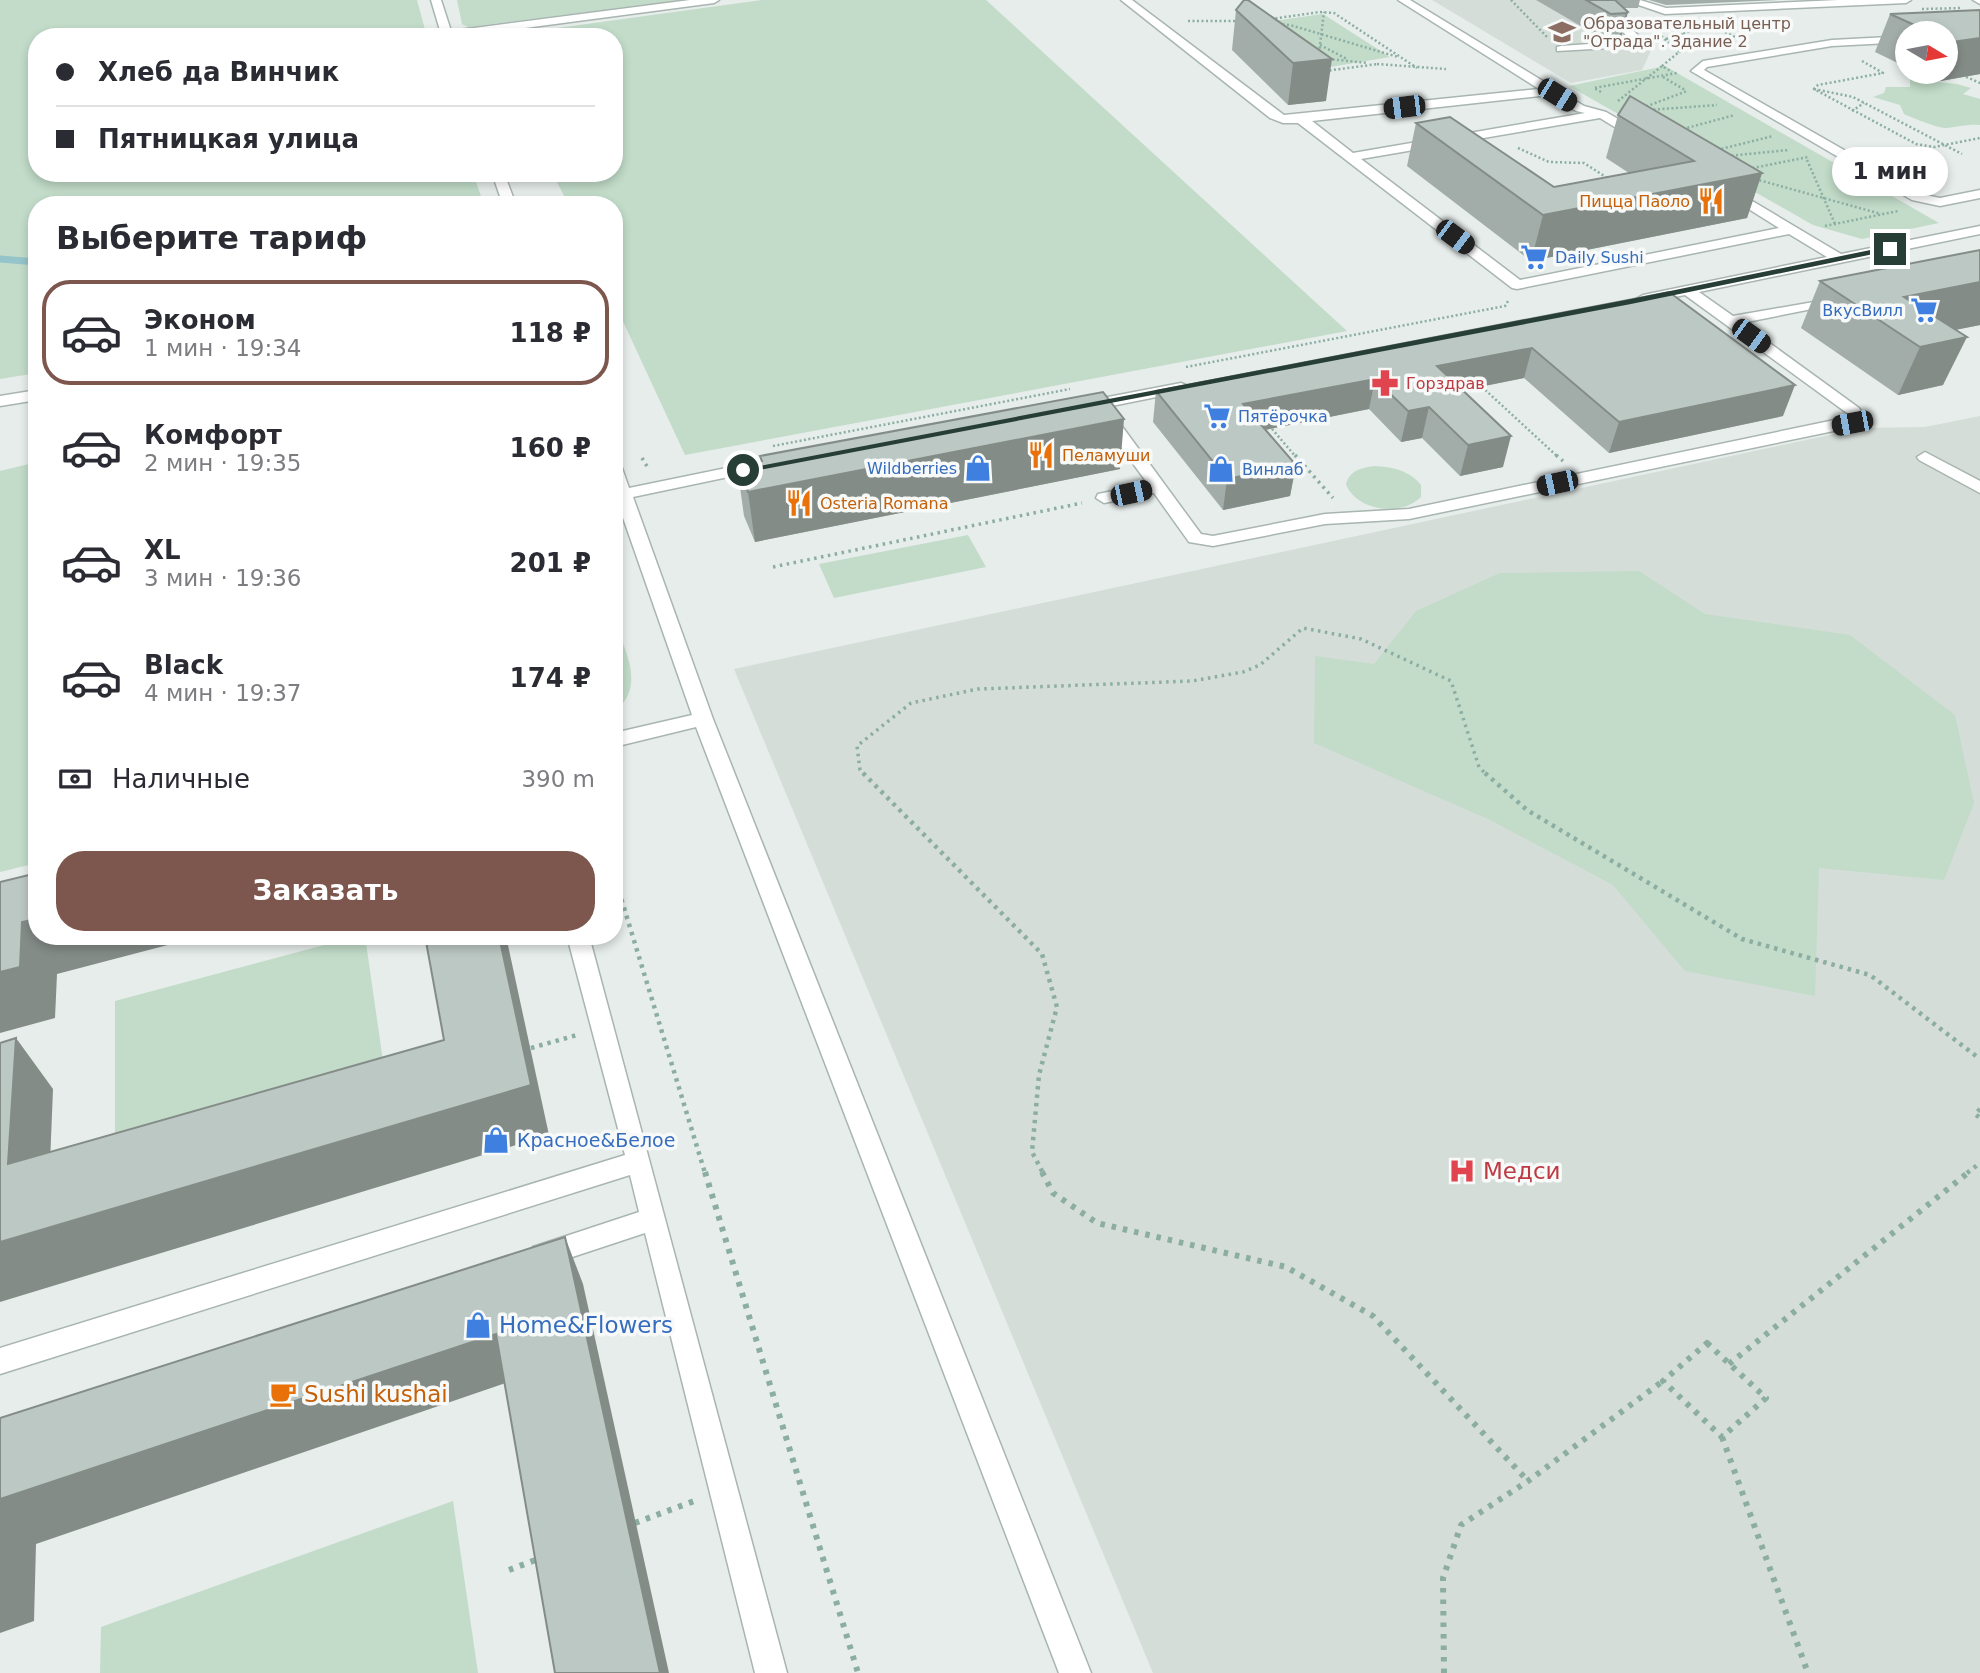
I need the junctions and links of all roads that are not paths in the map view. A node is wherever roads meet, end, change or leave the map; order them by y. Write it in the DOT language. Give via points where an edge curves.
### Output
graph roads {
  1 [pos="436,0"];
  2 [pos="714,0"];
  3 [pos="1126,0"];
  4 [pos="1403,0"];
  5 [pos="1596,0"];
  6 [pos="1629,0"];
  7 [pos="1906,0"];
  8 [pos="445,28"];
  9 [pos="506,28"];
  10 [pos="1190,34"];
  11 [pos="1172,37"];
  12 [pos="1895,40"];
  13 [pos="1561,49"];
  14 [pos="1550,91"];
  15 [pos="1602,114"];
  16 [pos="1301,119"];
  17 [pos="1650,143"];
  18 [pos="1351,158"];
  19 [pos="1718,184"];
  20 [pos="1980,194"];
  21 [pos="1792,229"];
  22 [pos="1980,230"];
  23 [pos="1839,259"];
  24 [pos="1688,290"];
  25 [pos="1848,298"];
  26 [pos="1631,301"];
  27 [pos="1730,321"];
  28 [pos="1192,386"];
  29 [pos="28,396"];
  30 [pos="0,401"];
  31 [pos="1097,404"];
  32 [pos="1061,411"];
  33 [pos="1925,457"];
  34 [pos="779,463"];
  35 [pos="1158,487"];
  36 [pos="1980,488"];
  37 [pos="624,494"];
  38 [pos="1104,498"];
  39 [pos="703,719"];
  40 [pos="623,738"];
  41 [pos="581,945"];
  42 [pos="639,1161"];
  43 [pos="653,1219"];
  44 [pos="522,1261"];
  45 [pos="0,1361"];
  46 [pos="771,1673"];
  47 [pos="1075,1673"];
  1 -- 8 [label="street"];
  2 -- 9 [label="street"];
  3 -- 11 [label="street"];
  4 -- 14 [label="street"];
  5 -- 13 [label="street" via="1641,44"];
  6 -- 7 [label="street" via="1665,11"];
  10 -- 11 [label="street"];
  11 -- 16 [label="street" via="1274,116"];
  12 -- 20 [label="street" via="1826,44 1703,64 1697,71 1928,201"];
  14 -- 15 [label="street" via="1580,109"];
  14 -- 16 [label="street"];
  15 -- 17 [label="street"];
  15 -- 18 [label="street"];
  16 -- 18 [label="street"];
  18 -- 21 [label="street" via="1517,285"];
  19 -- 21 [label="street"];
  21 -- 23 [label="street"];
  22 -- 23 [label="street"];
  23 -- 24 [label="street"];
  24 -- 26 [label="street"];
  24 -- 27 [label="street"];
  25 -- 27 [label="street"];
  27 -- 35 [label="street" via="1854,411 1857,418 1852,423 1409,514 1325,519 1203,542 1185,532"];
  28 -- 31 [label="street"];
  29 -- 30 [label="street"];
  31 -- 32 [label="street"];
  31 -- 35 [label="street"];
  33 -- 36 [label="street"];
  34 -- 37 [label="street"];
  35 -- 38 [label="street"];
  37 -- 39 [label="street"];
  39 -- 40 [label="street"];
  39 -- 47 [label="street"];
  41 -- 42 [label="street"];
  42 -- 43 [label="street"];
  42 -- 45 [label="street"];
  43 -- 44 [label="street"];
  43 -- 46 [label="street"];
}
